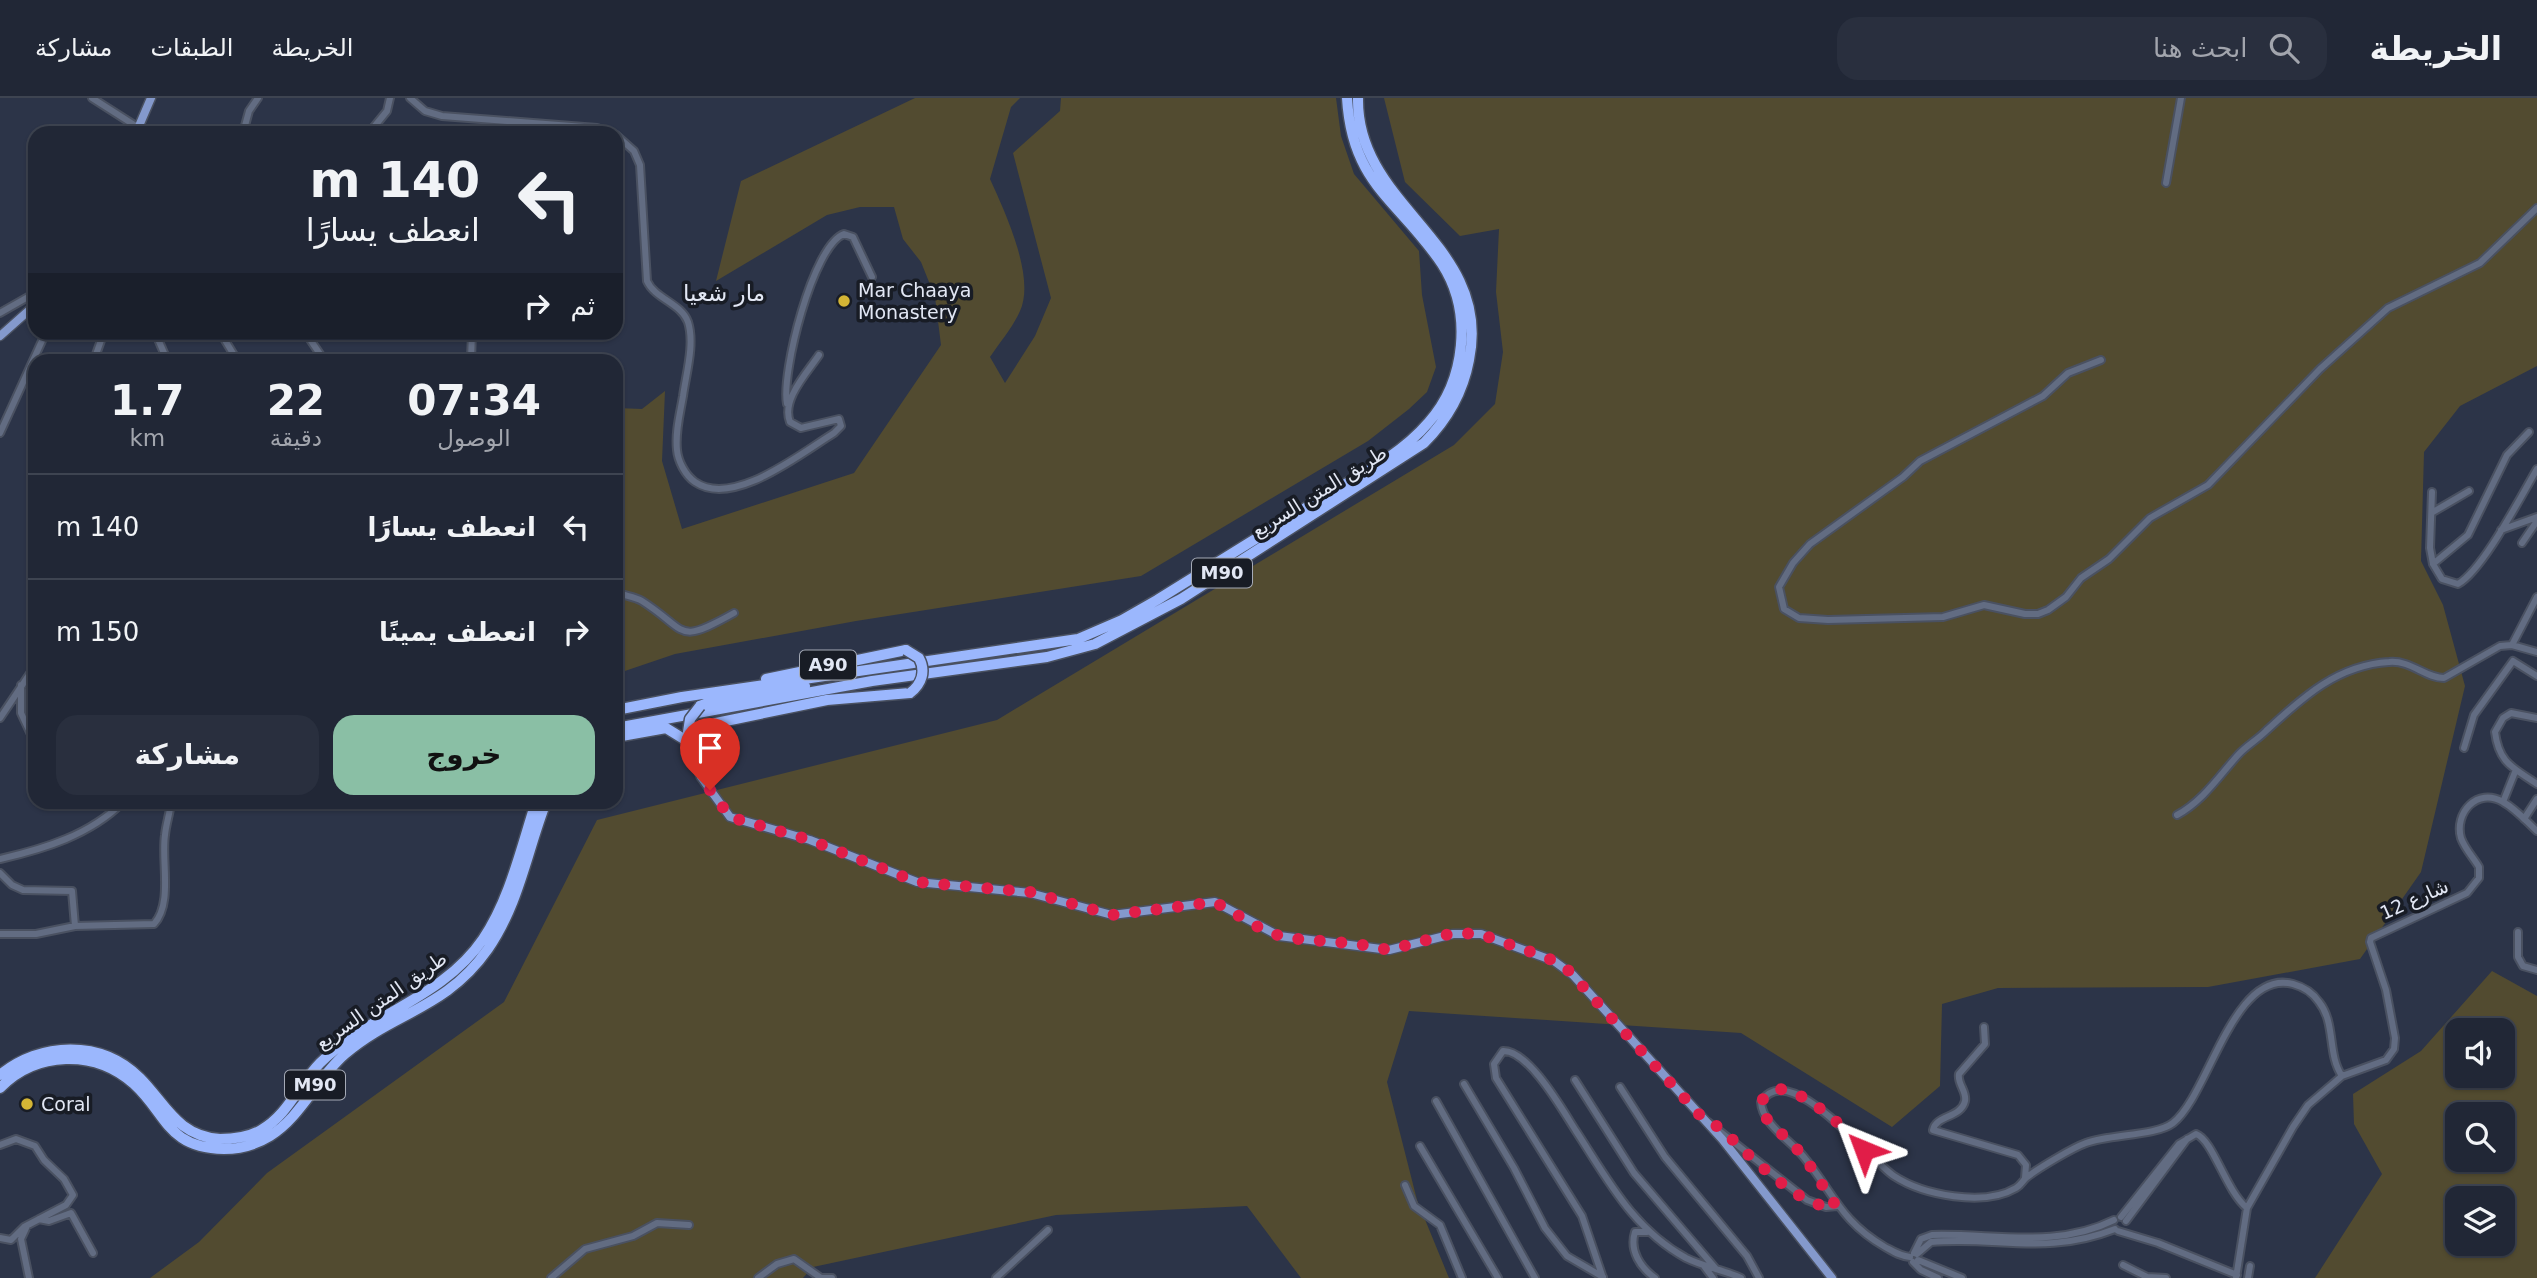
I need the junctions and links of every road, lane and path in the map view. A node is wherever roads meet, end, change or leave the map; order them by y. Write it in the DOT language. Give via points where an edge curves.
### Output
graph roads {
  1 [pos="92,98"];
  2 [pos="151,98"];
  3 [pos="258,98"];
  4 [pos="390,98"];
  5 [pos="410,98"];
  6 [pos="1347,98"];
  7 [pos="1358,98"];
  8 [pos="2181,98"];
  9 [pos="131,126"];
  10 [pos="139,126"];
  11 [pos="245,126"];
  12 [pos="375,126"];
  13 [pos="535,126"];
  14 [pos="623,141"];
  15 [pos="2166,183"];
  16 [pos="2537,208"];
  17 [pos="872,278"];
  18 [pos="28,297"];
  19 [pos="28,311"];
  20 [pos="0,313"];
  21 [pos="0,336"];
  22 [pos="819,355"];
  23 [pos="2101,360"];
  24 [pos="28,373"];
  25 [pos="788,406"];
  26 [pos="2529,432"];
  27 [pos="0,433"];
  28 [pos="2537,469"];
  29 [pos="2469,491"];
  30 [pos="2432,492"];
  31 [pos="2433,512"];
  32 [pos="2537,519"];
  33 [pos="2501,530"];
  34 [pos="2522,543"];
  35 [pos="2433,564"];
  36 [pos="623,594"];
  37 [pos="2537,597"];
  38 [pos="734,613"];
  39 [pos="2512,645"];
  40 [pos="2537,652"];
  41 [pos="841,674"];
  42 [pos="28,676"];
  43 [pos="2537,676"];
  44 [pos="872,681"];
  45 [pos="21,685"];
  46 [pos="752,686"];
  47 [pos="827,700"];
  48 [pos="623,709"];
  49 [pos="0,718"];
  50 [pos="2537,718"];
  51 [pos="623,727"];
  52 [pos="28,728"];
  53 [pos="623,736"];
  54 [pos="687,737"];
  55 [pos="2464,748"];
  56 [pos="691,752"];
  57 [pos="2515,772"];
  58 [pos="2537,784"];
  59 [pos="2537,799"];
  60 [pos="2503,802"];
  61 [pos="115,809"];
  62 [pos="170,809"];
  63 [pos="534,809"];
  64 [pos="544,809"];
  65 [pos="2178,815"];
  66 [pos="2524,819"];
  67 [pos="2537,831"];
  68 [pos="0,859"];
  69 [pos="0,873"];
  70 [pos="75,926"];
  71 [pos="2518,932"];
  72 [pos="0,934"];
  73 [pos="2537,970"];
  74 [pos="1984,1027"];
  75 [pos="0,1075"];
  76 [pos="2342,1076"];
  77 [pos="1576,1080"];
  78 [pos="1464,1084"];
  79 [pos="1620,1087"];
  80 [pos="0,1088"];
  81 [pos="1436,1101"];
  82 [pos="1706,1122"];
  83 [pos="0,1145"];
  84 [pos="1420,1146"];
  85 [pos="2025,1178"];
  86 [pos="1405,1185"];
  87 [pos="1836,1206"];
  88 [pos="2246,1208"];
  89 [pos="39,1219"];
  90 [pos="2122,1221"];
  91 [pos="27,1225"];
  92 [pos="689,1225"];
  93 [pos="1048,1230"];
  94 [pos="2116,1230"];
  95 [pos="1652,1234"];
  96 [pos="2137,1236"];
  97 [pos="0,1238"];
  98 [pos="1992,1241"];
  99 [pos="93,1253"];
  100 [pos="1914,1257"];
  101 [pos="2123,1265"];
  102 [pos="1704,1266"];
  103 [pos="2249,1266"];
  104 [pos="1716,1269"];
  105 [pos="1940,1276"];
  106 [pos="2236,1276"];
  107 [pos="29,1278"];
  108 [pos="551,1278"];
  109 [pos="758,1278"];
  110 [pos="821,1278"];
  111 [pos="832,1278"];
  112 [pos="996,1278"];
  113 [pos="1462,1278"];
  114 [pos="1498,1278"];
  115 [pos="1535,1278"];
  116 [pos="1603,1278"];
  117 [pos="1655,1278"];
  118 [pos="1713,1278"];
  119 [pos="1741,1278"];
  120 [pos="1759,1278"];
  121 [pos="1832,1278"];
  122 [pos="1962,1278"];
  123 [pos="2166,1278"];
  124 [pos="2248,1278"];
  1 -- 9 [label="street"];
  2 -- 10 [label="main road"];
  3 -- 11 [label="street"];
  4 -- 12 [label="street" via="387,111"];
  5 -- 13 [label="street" via="425,111 442,116"];
  6 -- 41 [label="highway, طريق المتن السريع / M90" via="1351,138 1358,156 1383,196 1443,266 1459,305 1462,336 1454,375 1429,423 1365,472 1103,629 1056,644"];
  7 -- 44 [label="highway, طريق المتن السريع / M90" via="1359,123 1375,167 1442,248 1458,273 1468,303 1472,338 1468,367 1450,412 1432,435 1402,460 1124,632 1060,654"];
  8 -- 15 [label="street"];
  14 -- 25 [label="street" via="640,165 646,281 684,314 689,328 677,446 689,477 712,490 731,489 788,461 841,426 839,419 795,427 787,416"];
  16 -- 23 [label="street" via="2480,263 2388,309 2313,376 2208,485 2150,518 2048,610 2025,614 1984,605 1943,617 1828,620 1799,618 1784,609 1779,587 1810,544 1920,461 2043,396 2068,373"];
  17 -- 25 [label="street" via="853,237 844,234 836,238 812,280 802,310 786,386"];
  18 -- 20 [label="street"];
  19 -- 21 [label="main road"];
  22 -- 25 [label="street"];
  24 -- 27 [label="street"];
  26 -- 35 [label="street" via="2507,455 2468,535"];
  28 -- 33 [label="street"];
  29 -- 31 [label="street"];
  30 -- 31 [label="street"];
  31 -- 35 [label="street"];
  32 -- 33 [label="street"];
  32 -- 34 [label="street"];
  33 -- 35 [label="street" via="2469,576 2458,584 2442,579"];
  36 -- 38 [label="street" via="640,599 678,631 710,626"];
  37 -- 39 [label="street"];
  39 -- 40 [label="street"];
  39 -- 65 [label="street" via="2500,646 2444,678 2414,665 2391,662 2328,680 2246,747 2201,797"];
  41 -- 46 [label="highway, طريق المتن السريع / M90"];
  41 -- 54 [label="highway, A90, bridge" via="820,684 701,706 690,719"];
  42 -- 45 [label="street"];
  43 -- 55 [label="street" via="2513,661 2474,715"];
  44 -- 47 [label="highway, A90"];
  44 -- 51 [label="highway, طريق المتن السريع / M90"];
  45 -- 49 [label="street"];
  45 -- 52 [label="street" via="21,713"];
  46 -- 47 [label="highway, A90, bridge" via="783,674 906,650 919,658 923,674 911,693"];
  46 -- 48 [label="highway, طريق المتن السريع / M90"];
  47 -- 56 [label="highway" via="710,725"];
  50 -- 57 [label="street" via="2511,713 2496,728 2501,752"];
  53 -- 54 [label="highway" via="666,728"];
  54 -- 56 [label="highway"];
  56 -- 82 [label="main road" via="701,777 730,817 810,840 917,882 1030,892 1112,915 1215,902 1265,931 1287,938 1389,950 1453,933 1506,941 1567,969"];
  57 -- 58 [label="street"];
  57 -- 60 [label="street"];
  59 -- 66 [label="street"];
  60 -- 66 [label="street"];
  60 -- 76 [label="street, شارع 12" via="2471,803 2461,814 2461,838 2479,870 2471,889 2371,938 2386,990 2394,1049 2386,1060"];
  61 -- 68 [label="street" via="50,846"];
  62 -- 70 [label="street" via="159,919 149,926"];
  63 -- 75 [label="highway, طريق المتن السريع / M90" via="501,908 469,957 425,995 337,1047 280,1115 260,1131 237,1138 196,1134 173,1120 132,1072 114,1059 87,1051 40,1052"];
  64 -- 80 [label="highway, طريق المتن السريع / M90" via="511,908 479,961 434,1002 345,1054 288,1121 263,1139 226,1149 188,1140 169,1128 134,1084 85,1060 38,1063"];
  66 -- 67 [label="street"];
  69 -- 70 [label="street" via="23,890 72,891"];
  70 -- 72 [label="street" via="36,934"];
  71 -- 73 [label="street" via="2518,957 2523,966"];
  74 -- 85 [label="street" via="1985,1044 1959,1074 1964,1105 1937,1122 1933,1130 2018,1155 2026,1165"];
  76 -- 85 [label="street" via="2336,1067 2326,1013 2317,998 2297,985 2267,985 2217,1045 2191,1102 2174,1122 2158,1130 2084,1144"];
  76 -- 88 [label="street" via="2308,1105"];
  77 -- 104 [label="street" via="1634,1172"];
  78 -- 116 [label="street" via="1545,1228 1567,1256"];
  79 -- 120 [label="street" via="1665,1157 1747,1256"];
  81 -- 115 [label="street"];
  82 -- 87 [label="street" via="1719,1127 1807,1200"];
  82 -- 121 [label="main road"];
  83 -- 89 [label="street" via="16,1139 36,1146 71,1189 70,1202"];
  84 -- 114 [label="street"];
  85 -- 87 [label="street" via="2015,1188 1994,1195 1955,1196 1920,1189 1890,1174 1830,1116 1792,1093 1772,1091 1761,1102 1763,1114 1803,1155"];
  86 -- 113 [label="street" via="1414,1206 1440,1225"];
  87 -- 100 [label="street" via="1863,1233 1899,1255"];
  88 -- 90 [label="street" via="2232,1192 2202,1136 2192,1134"];
  88 -- 106 [label="street"];
  89 -- 91 [label="street"];
  89 -- 99 [label="street" via="49,1221 71,1213"];
  90 -- 94 [label="street"];
  90 -- 94 [label="street"];
  90 -- 96 [label="street"];
  90 -- 98 [label="street" via="2064,1236"];
  91 -- 97 [label="street" via="11,1240"];
  91 -- 107 [label="street" via="22,1239"];
  92 -- 108 [label="street" via="657,1223 633,1236 585,1249"];
  93 -- 112 [label="street"];
  94 -- 96 [label="street"];
  94 -- 98 [label="street" via="2051,1244"];
  95 -- 102 [label="street"];
  95 -- 116 [label="street" via="1618,1199 1533,1070 1518,1054 1510,1051 1497,1056 1496,1078 1582,1216"];
  95 -- 117 [label="street" via="1638,1230 1633,1238 1638,1262"];
  96 -- 106 [label="street"];
  98 -- 100 [label="street" via="1932,1235 1921,1240"];
  100 -- 105 [label="street"];
  101 -- 123 [label="street" via="2147,1277"];
  102 -- 104 [label="street"];
  102 -- 118 [label="street"];
  103 -- 124 [label="street"];
  104 -- 119 [label="street"];
  105 -- 122 [label="street"];
  109 -- 110 [label="street" via="777,1264 794,1259"];
  110 -- 111 [label="street"];
}
